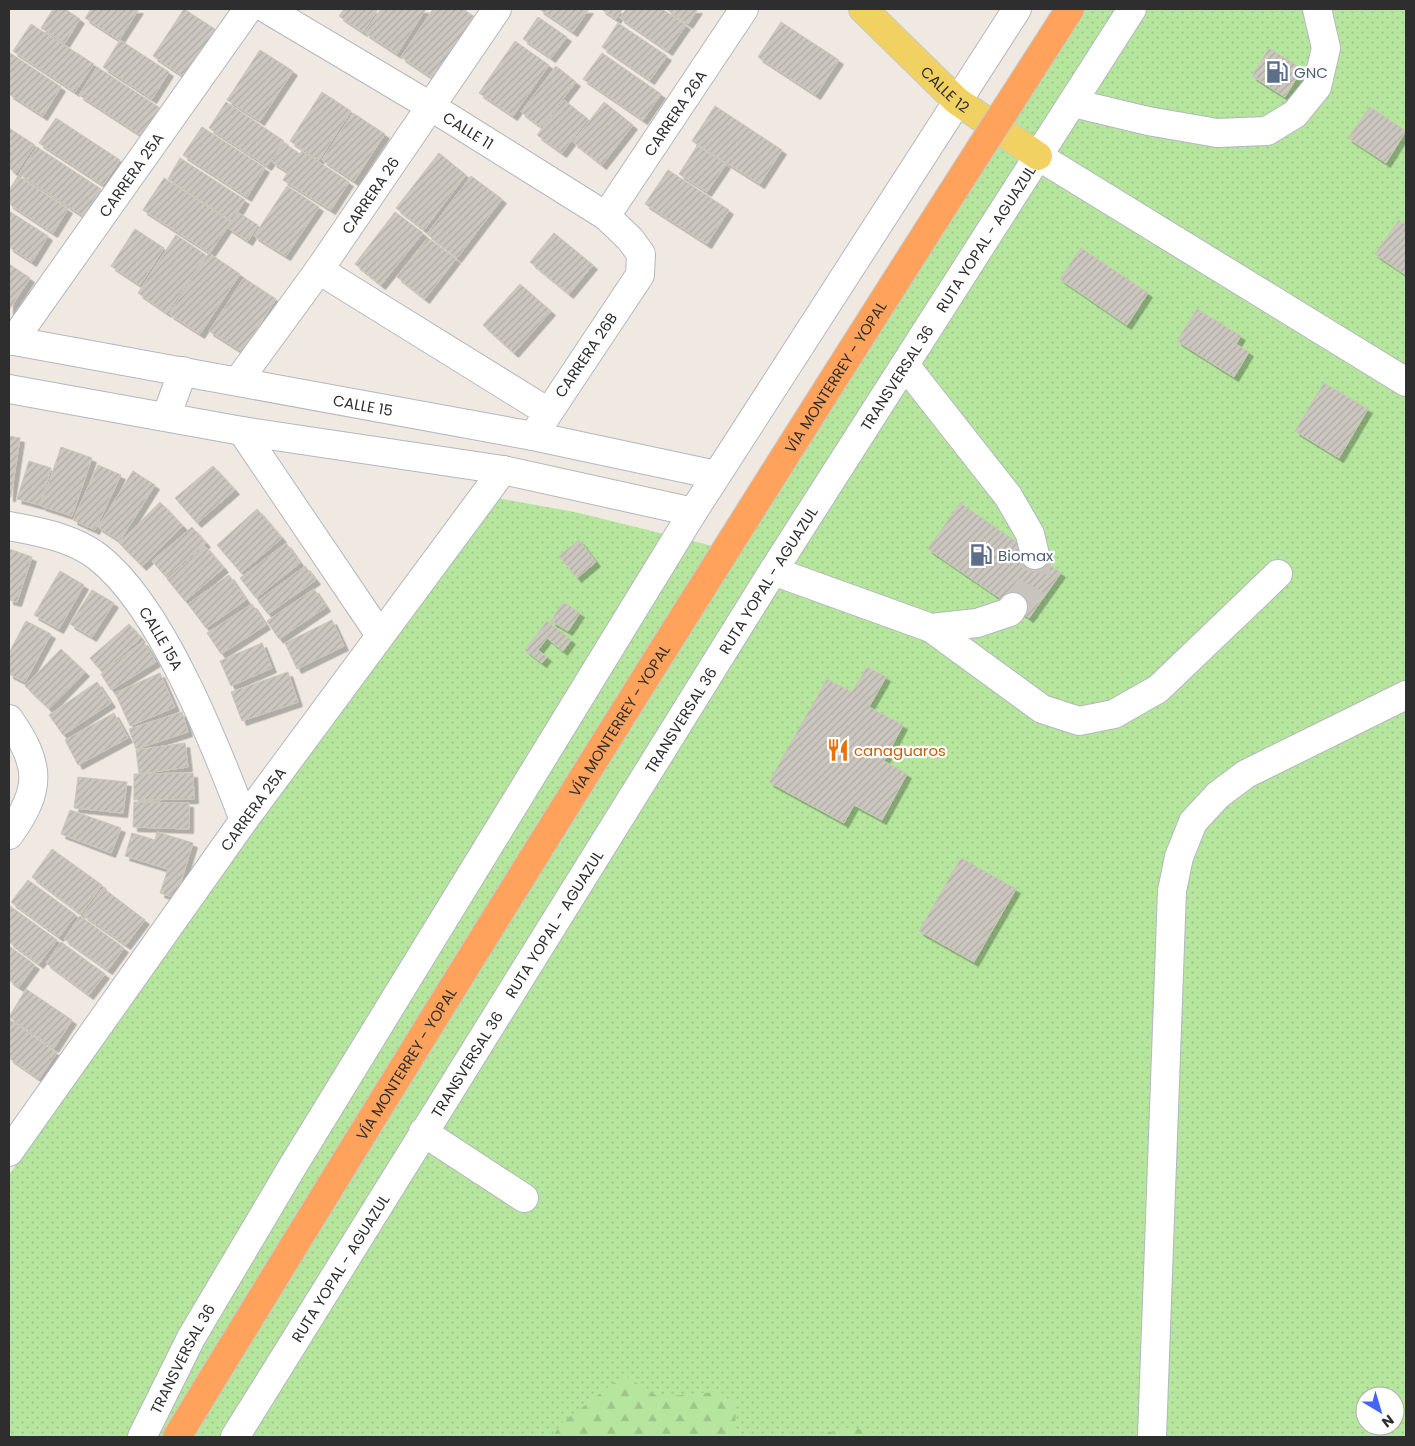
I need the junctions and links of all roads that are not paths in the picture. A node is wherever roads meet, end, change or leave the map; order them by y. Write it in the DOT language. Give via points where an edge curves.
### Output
graph roads {
  1 [pos="248,9"];
  2 [pos="268,9"];
  3 [pos="497,9"];
  4 [pos="744,9"];
  5 [pos="864,9"];
  6 [pos="1016,9"];
  7 [pos="1070,9"];
  8 [pos="1132,9"];
  9 [pos="1317,9"];
  10 [pos="957,101"];
  11 [pos="1073,103"];
  12 [pos="430,106"];
  13 [pos="1038,156"];
  14 [pos="606,216"];
  15 [pos="319,270"];
  16 [pos="640,275"];
  17 [pos="11,341"];
  18 [pos="905,365"];
  19 [pos="183,371"];
  20 [pos="238,380"];
  21 [pos="1406,382"];
  22 [pos="9,389"];
  23 [pos="548,412"];
  24 [pos="166,417"];
  25 [pos="242,431"];
  26 [pos="533,436"];
  27 [pos="503,470"];
  28 [pos="716,475"];
  29 [pos="693,512"];
  30 [pos="9,526"];
  31 [pos="1035,555"];
  32 [pos="773,571"];
  33 [pos="1278,574"];
  34 [pos="1013,607"];
  35 [pos="931,628"];
  36 [pos="380,635"];
  37 [pos="1406,695"];
  38 [pos="9,719"];
  39 [pos="244,820"];
  40 [pos="16,824"];
  41 [pos="423,1132"];
  42 [pos="9,1152"];
  43 [pos="524,1198"];
  44 [pos="142,1437"];
  45 [pos="177,1437"];
  46 [pos="235,1437"];
  47 [pos="1152,1437"];
  1 -- 17 [label="street, CARRERA 25A"];
  2 -- 12 [label="street, CALLE 11"];
  3 -- 12 [label="street, CARRERA 26"];
  4 -- 14 [label="street, CARRERA 26A"];
  5 -- 10 [label="main road, CALLE 12"];
  6 -- 10 [label="street, TRANSVERSAL 36"];
  7 -- 45 [label="highway, VÍA MONTERREY - YOPAL, bridge" via="852,350 344,1163"];
  8 -- 11 [label="street"];
  8 -- 13 [label="street, RUTA YOPAL - AGUAZUL"];
  9 -- 11 [label="street" via="1326,48 1317,87 1296,114 1267,131 1217,133"];
  10 -- 13 [label="main road, CALLE 12"];
  10 -- 28 [label="street, TRANSVERSAL 36"];
  11 -- 13 [label="street"];
  12 -- 14 [label="street, CALLE 11"];
  12 -- 15 [label="street, CARRERA 26"];
  13 -- 18 [label="street, RUTA YOPAL - AGUAZUL"];
  13 -- 21 [label="street"];
  14 -- 16 [label="street, CALLE 11" via="641,254"];
  15 -- 20 [label="street, CARRERA 26"];
  15 -- 23 [label="street"];
  16 -- 23 [label="street, CARRERA 26B"];
  17 -- 19 [label="street, CALLE 15"];
  18 -- 31 [label="street" via="1008,496 1030,534"];
  18 -- 32 [label="street, RUTA YOPAL - AGUAZUL"];
  19 -- 20 [label="street, CALLE 15"];
  19 -- 24 [label="street"];
  20 -- 26 [label="street, CALLE 15"];
  22 -- 24 [label="street"];
  23 -- 26 [label="street, CARRERA 26B"];
  24 -- 25 [label="street"];
  25 -- 27 [label="street"];
  25 -- 36 [label="street"];
  26 -- 28 [label="street, CALLE 15"];
  27 -- 29 [label="street"];
  27 -- 36 [label="street, CARRERA 25A"];
  28 -- 29 [label="street, TRANSVERSAL 36"];
  29 -- 44 [label="street, TRANSVERSAL 36" via="291,1169 191,1338"];
  30 -- 39 [label="street, CALLE 15A" via="67,539 98,556 126,585 178,668"];
  32 -- 35 [label="street"];
  32 -- 41 [label="street, RUTA YOPAL - AGUAZUL"];
  33 -- 35 [label="street" via="1158,689 1114,714 1079,721 1042,709"];
  34 -- 35 [label="street" via="1010,612 977,623"];
  36 -- 39 [label="street, CARRERA 25A"];
  37 -- 47 [label="street" via="1246,774 1218,795 1192,822 1179,857 1172,891"];
  38 -- 40 [label="street" via="26,744 36,777"];
  39 -- 42 [label="street, CARRERA 25A"];
  41 -- 43 [label="street"];
  41 -- 46 [label="street, TRANSVERSAL 36"];
}
